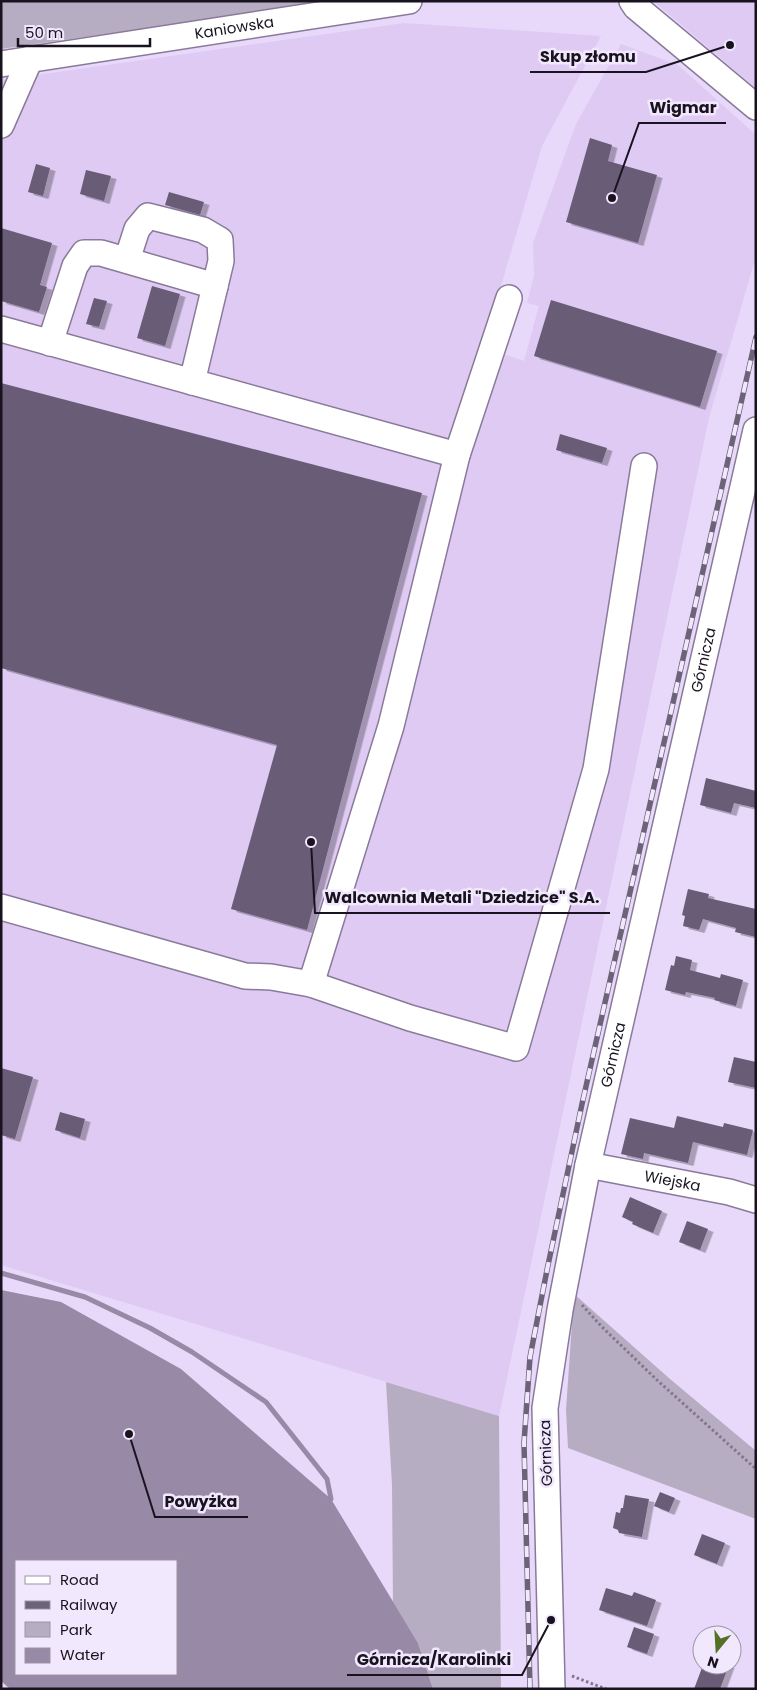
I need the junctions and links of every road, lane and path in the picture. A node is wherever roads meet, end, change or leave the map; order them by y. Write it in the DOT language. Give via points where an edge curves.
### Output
graph roads {
  1 [pos="409,1"];
  2 [pos="632,1"];
  3 [pos="30,58"];
  4 [pos="1,64"];
  5 [pos="756,107"];
  6 [pos="1,125"];
  7 [pos="127,260"];
  8 [pos="215,286"];
  9 [pos="509,298"];
  10 [pos="1,329"];
  11 [pos="50,343"];
  12 [pos="192,382"];
  13 [pos="756,430"];
  14 [pos="457,455"];
  15 [pos="644,466"];
  16 [pos="1,907"];
  17 [pos="311,984"];
  18 [pos="588,1165"];
  19 [pos="756,1200"];
  20 [pos="565,1286"];
  21 [pos="756,1469"];
  22 [pos="552,1682"];
  23 [pos="606,1689"];
  1 -- 3 [label="street, Kaniowska"];
  2 -- 5 [label="street"];
  3 -- 4 [label="street, Kaniowska"];
  3 -- 6 [label="street"];
  7 -- 8 [label="street"];
  7 -- 8 [label="street" via="137,229 148,216 203,230 220,240 221,261"];
  7 -- 11 [label="street" via="101,253 84,253 75,266"];
  8 -- 12 [label="street"];
  9 -- 14 [label="street"];
  10 -- 11 [label="street"];
  11 -- 12 [label="street"];
  12 -- 14 [label="street"];
  13 -- 18 [label="street, Górnicza"];
  14 -- 17 [label="street" via="390,726"];
  15 -- 17 [label="street" via="596,769 516,1048 410,1018"];
  16 -- 17 [label="street" via="245,976"];
  18 -- 19 [label="street, Wiejska"];
  18 -- 20 [label="street, Górnicza"];
  20 -- 21 [label="path" via="657,1380"];
  20 -- 22 [label="street, Górnicza" via="545,1408"];
  22 -- 23 [label="path" via="570,1675"];
}
